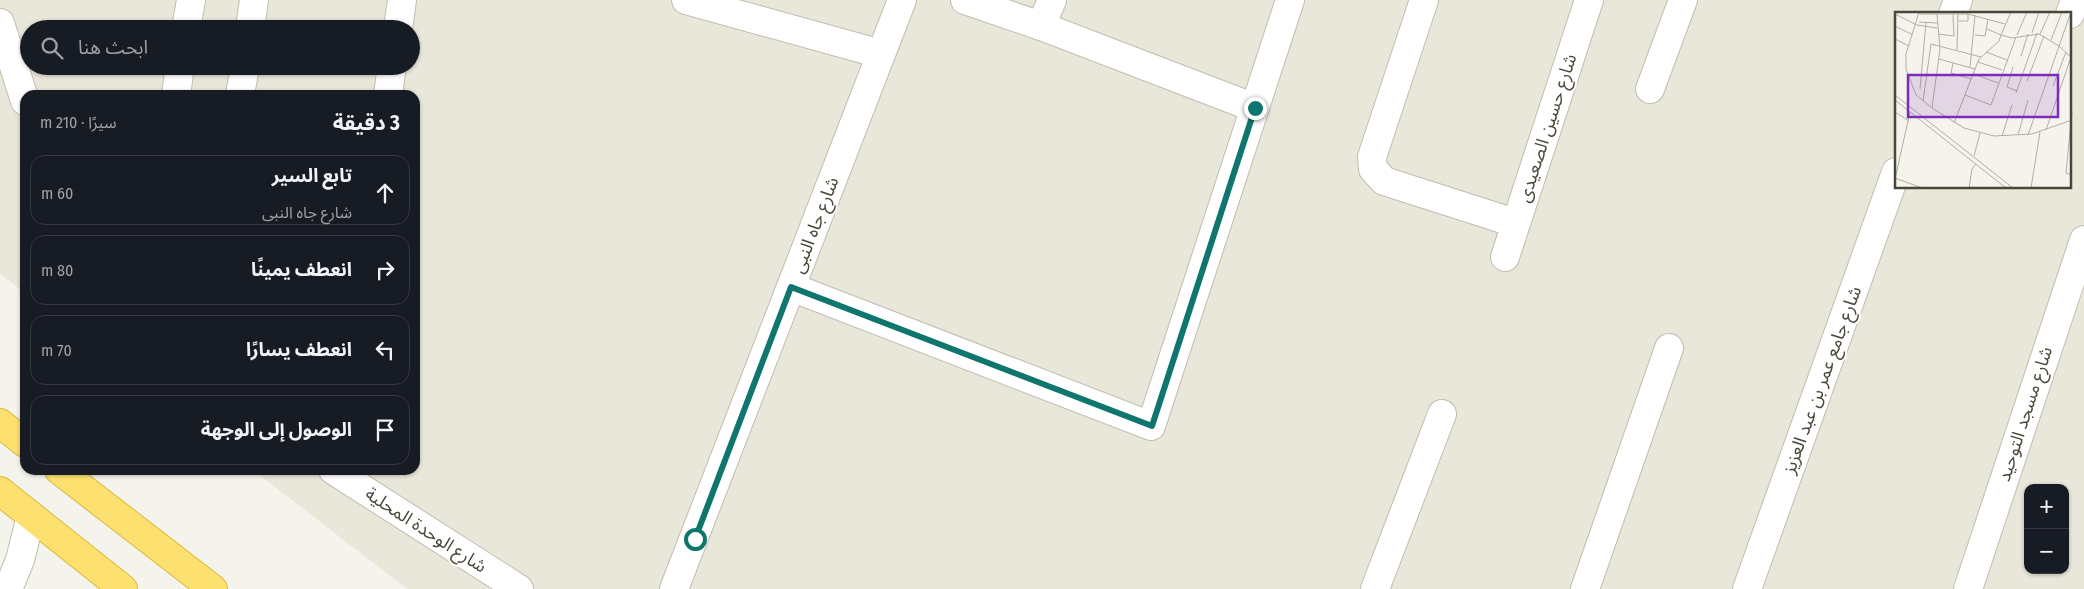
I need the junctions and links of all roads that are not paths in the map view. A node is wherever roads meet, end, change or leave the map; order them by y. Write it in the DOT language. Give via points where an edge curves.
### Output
graph roads {
  1 [pos="191,0"];
  2 [pos="254,0"];
  3 [pos="402,0"];
  4 [pos="686,0"];
  5 [pos="902,0"];
  6 [pos="965,0"];
  7 [pos="1052,0"];
  8 [pos="1290,0"];
  9 [pos="1424,0"];
  10 [pos="1589,0"];
  11 [pos="1683,0"];
  12 [pos="1958,0"];
  13 [pos="2075,0"];
  14 [pos="1954,12"];
  15 [pos="2071,12"];
  16 [pos="188,20"];
  17 [pos="251,20"];
  18 [pos="399,20"];
  19 [pos="0,23"];
  20 [pos="1040,26"];
  21 [pos="881,54"];
  22 [pos="179,75"];
  23 [pos="243,75"];
  24 [pos="391,75"];
  25 [pos="21,90"];
  26 [pos="177,90"];
  27 [pos="241,90"];
  28 [pos="389,90"];
  29 [pos="1650,90"];
  30 [pos="1255,108"];
  31 [pos="1895,175"];
  32 [pos="1515,223"];
  33 [pos="2084,240"];
  34 [pos="1505,257"];
  35 [pos="791,287"];
  36 [pos="1669,348"];
  37 [pos="1442,414"];
  38 [pos="0,423"];
  39 [pos="20,439"];
  40 [pos="70,475"];
  41 [pos="341,475"];
  42 [pos="0,491"];
  43 [pos="32,516"];
  44 [pos="115,587"];
  45 [pos="8,589"];
  46 [pos="213,589"];
  47 [pos="519,589"];
  48 [pos="674,589"];
  49 [pos="1375,589"];
  50 [pos="1585,589"];
  51 [pos="1748,589"];
  52 [pos="1968,589"];
  1 -- 16 [label="street"];
  2 -- 17 [label="street"];
  3 -- 18 [label="street"];
  4 -- 21 [label="street"];
  5 -- 21 [label="street, شارع جاه النبى"];
  6 -- 20 [label="street"];
  7 -- 20 [label="street"];
  8 -- 30 [label="street"];
  9 -- 32 [label="street" via="1372,157 1373,169 1384,181"];
  10 -- 32 [label="street, شارع حسين الصعيدى"];
  11 -- 29 [label="street"];
  12 -- 14 [label="street"];
  13 -- 15 [label="street"];
  19 -- 25 [label="street"];
  20 -- 30 [label="street"];
  21 -- 35 [label="street, شارع جاه النبى"];
  22 -- 26 [label="street"];
  23 -- 27 [label="street"];
  24 -- 28 [label="street"];
  30 -- 35 [label="street" via="1152,426"];
  31 -- 51 [label="street, شارع جامع عمر بن عبد العزيز"];
  32 -- 34 [label="street, شارع حسين الصعيدى"];
  33 -- 52 [label="street, شارع مسجد التوحيد"];
  35 -- 48 [label="street, شارع جاه النبى"];
  36 -- 50 [label="street"];
  37 -- 49 [label="street"];
  38 -- 39 [label="highway"];
  40 -- 46 [label="highway"];
  41 -- 47 [label="street, شارع الوحدة المحلية"];
  42 -- 43 [label="highway"];
  43 -- 44 [label="highway"];
  43 -- 45 [label="street"];
}
